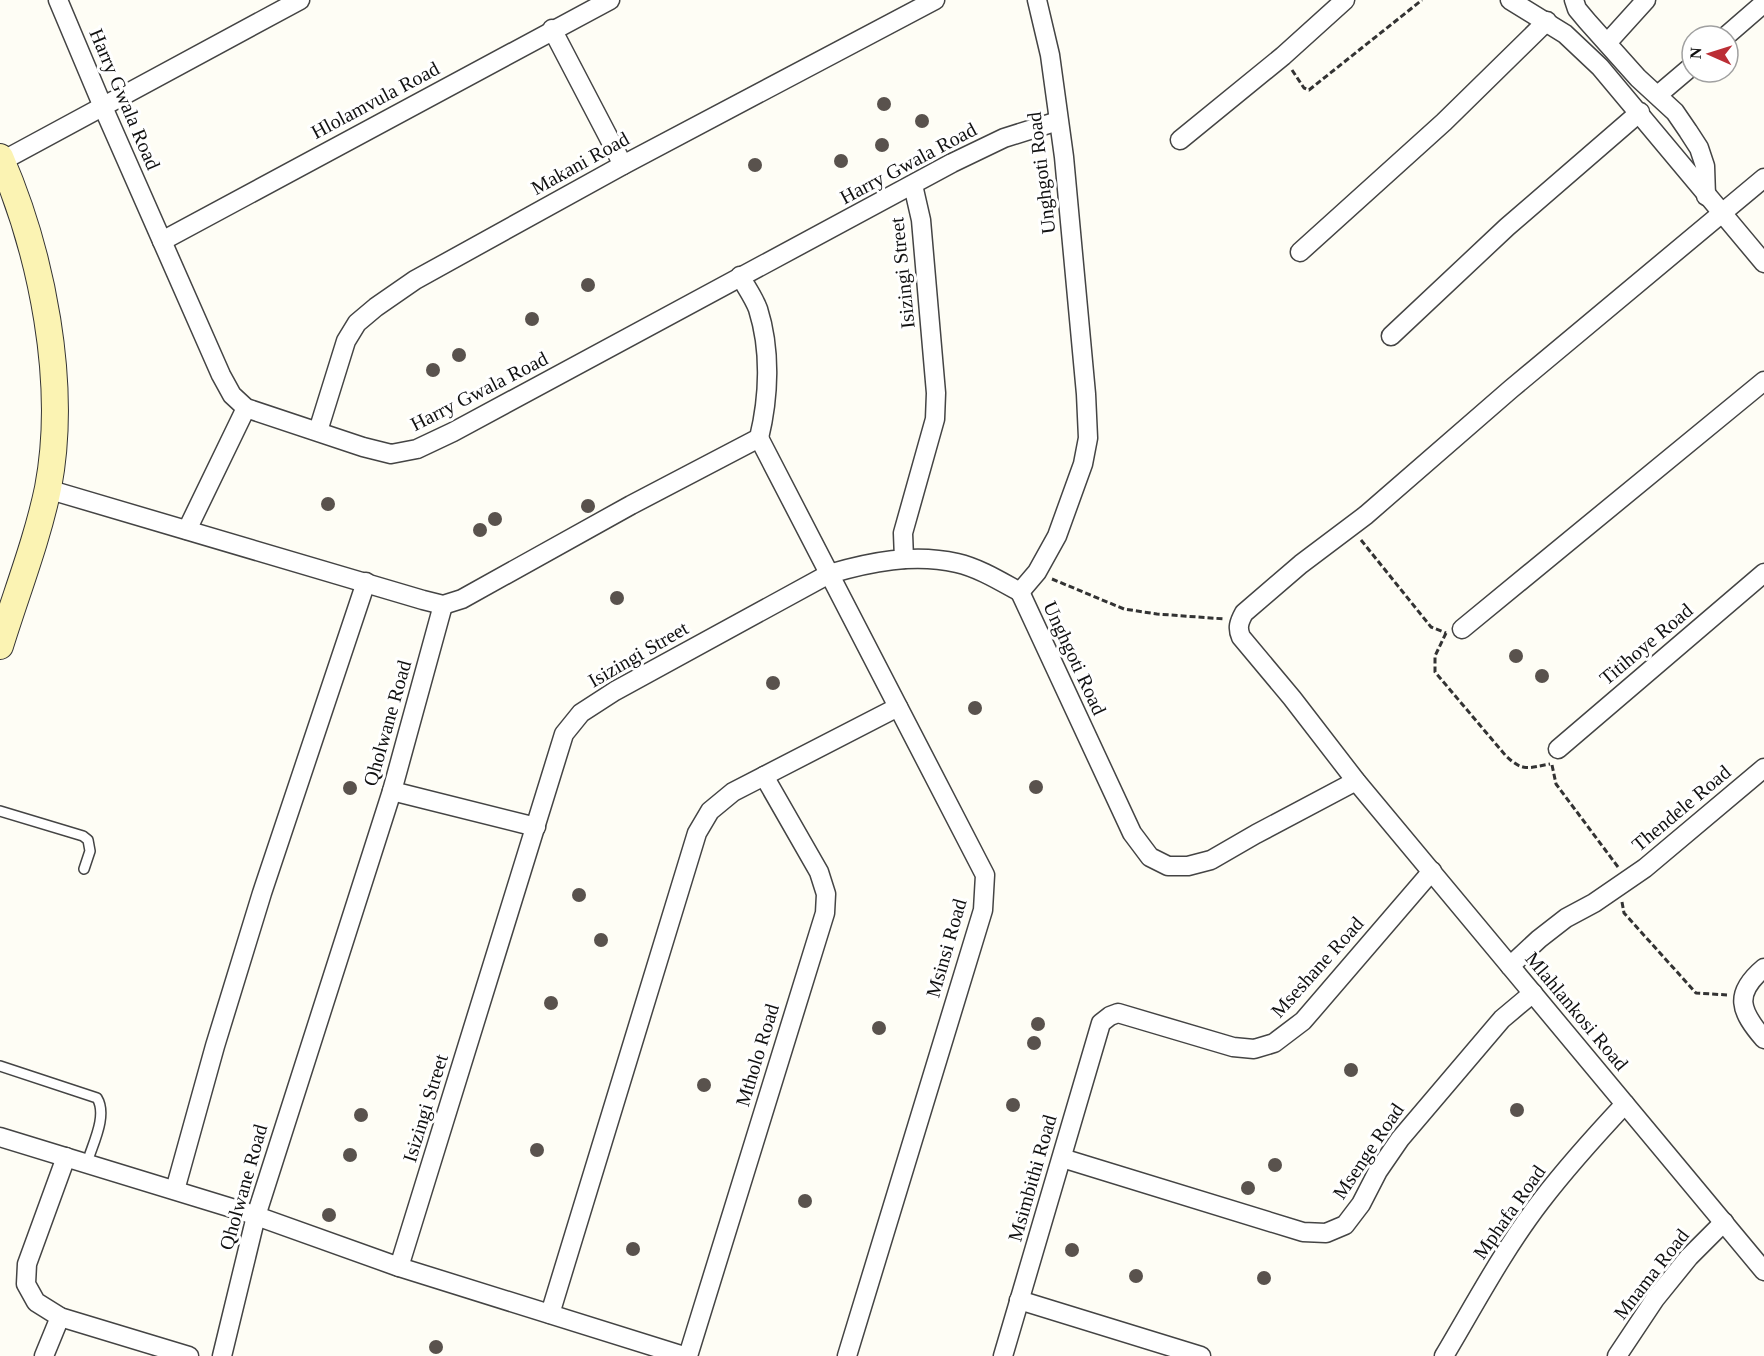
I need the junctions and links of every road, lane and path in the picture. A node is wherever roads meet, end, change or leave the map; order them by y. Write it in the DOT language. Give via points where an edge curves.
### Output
graph roads {
  1 [pos="58,0"];
  2 [pos="300,0"];
  3 [pos="610,0"];
  4 [pos="935,0"];
  5 [pos="1037,0"];
  6 [pos="1345,0"];
  7 [pos="1422,0"];
  8 [pos="1510,0"];
  9 [pos="1574,0"];
  10 [pos="1646,0"];
  11 [pos="1764,3"];
  12 [pos="1547,21"];
  13 [pos="1740,24"];
  14 [pos="552,29"];
  15 [pos="1608,42"];
  16 [pos="1284,56"];
  17 [pos="1680,76"];
  18 [pos="1659,94"];
  19 [pos="103,107"];
  20 [pos="1640,112"];
  21 [pos="1058,122"];
  22 [pos="1180,140"];
  23 [pos="1,159"];
  24 [pos="622,165"];
  25 [pos="1764,178"];
  26 [pos="913,185"];
  27 [pos="1706,196"];
  28 [pos="1721,212"];
  29 [pos="162,241"];
  30 [pos="1300,252"];
  31 [pos="1764,263"];
  32 [pos="740,276"];
  33 [pos="1391,336"];
  34 [pos="1764,381"];
  35 [pos="246,408"];
  36 [pos="318,431"];
  37 [pos="759,438"];
  38 [pos="47,489"];
  39 [pos="1351,528"];
  40 [pos="187,530"];
  41 [pos="904,559"];
  42 [pos="1037,572"];
  43 [pos="1764,573"];
  44 [pos="829,574"];
  45 [pos="366,582"];
  46 [pos="1020,592"];
  47 [pos="443,605"];
  48 [pos="1239,620"];
  49 [pos="1454,631"];
  50 [pos="0,645"];
  51 [pos="898,707"];
  52 [pos="1555,757"];
  53 [pos="1764,768"];
  54 [pos="764,777"];
  55 [pos="1356,781"];
  56 [pos="392,791"];
  57 [pos="0,811"];
  58 [pos="536,827"];
  59 [pos="84,869"];
  60 [pos="1432,872"];
  61 [pos="1627,881"];
  62 [pos="1510,966"];
  63 [pos="1764,968"];
  64 [pos="1533,993"];
  65 [pos="1744,1002"];
  66 [pos="1110,1016"];
  67 [pos="1764,1040"];
  68 [pos="0,1066"];
  69 [pos="1625,1104"];
  70 [pos="0,1137"];
  71 [pos="66,1157"];
  72 [pos="1062,1158"];
  73 [pos="87,1163"];
  74 [pos="175,1190"];
  75 [pos="256,1216"];
  76 [pos="1724,1222"];
  77 [pos="399,1267"];
  78 [pos="1764,1271"];
  79 [pos="1019,1300"];
  80 [pos="550,1314"];
  81 [pos="60,1317"];
  82 [pos="44,1356"];
  83 [pos="189,1356"];
  84 [pos="222,1356"];
  85 [pos="686,1356"];
  86 [pos="848,1356"];
  87 [pos="1003,1356"];
  88 [pos="1201,1356"];
  89 [pos="1444,1356"];
  90 [pos="1617,1356"];
  1 -- 19 [label="street, Harry Gwala Road"];
  2 -- 19 [label="street"];
  3 -- 14 [label="street, Hlolamvula Road"];
  4 -- 24 [label="street, Makani Road"];
  5 -- 21 [label="street, Unghgoti Road" via="1050,55"];
  6 -- 16 [label="street"];
  7 -- 16 [label="path" via="1308,90"];
  8 -- 12 [label="street"];
  9 -- 15 [label="street" via="1577,9"];
  10 -- 15 [label="street"];
  11 -- 13 [label="street"];
  12 -- 20 [label="street" via="1582,49"];
  12 -- 30 [label="street" via="1444,122"];
  14 -- 24 [label="street"];
  14 -- 29 [label="street, Hlolamvula Road"];
  15 -- 18 [label="street" via="1638,78"];
  16 -- 22 [label="street"];
  17 -- 18 [label="street"];
  18 -- 27 [label="street" via="1699,148 1706,166"];
  19 -- 23 [label="street"];
  19 -- 29 [label="street, Harry Gwala Road"];
  20 -- 27 [label="street"];
  20 -- 33 [label="street"];
  21 -- 26 [label="street, Harry Gwala Road" via="1004,138"];
  21 -- 42 [label="street, Unghgoti Road" via="1088,438 1074,492 1057,536"];
  23 -- 38 [label="street" via="33,251 47,315 54,443"];
  24 -- 36 [label="street, Makani Road" via="415,280 369,312 346,341"];
  25 -- 28 [label="street"];
  26 -- 32 [label="street, Harry Gwala Road"];
  26 -- 41 [label="street, Isizingi Street" via="921,220 936,393 935,419 903,533"];
  27 -- 28 [label="street"];
  28 -- 31 [label="street"];
  28 -- 39 [label="street"];
  29 -- 35 [label="street, Harry Gwala Road" via="221,375 232,395"];
  32 -- 36 [label="street, Harry Gwala Road" via="417,449 392,454"];
  32 -- 37 [label="street" via="757,307 765,339 764,417"];
  34 -- 49 [label="street"];
  35 -- 36 [label="street, Harry Gwala Road"];
  35 -- 40 [label="street"];
  37 -- 44 [label="street, Msinsi Road"];
  37 -- 47 [label="street" via="462,599"];
  38 -- 40 [label="street"];
  38 -- 50 [label="street"];
  39 -- 48 [label="street" via="1283,579"];
  39 -- 49 [label="path" via="1431,627"];
  40 -- 45 [label="street"];
  41 -- 44 [label="street, Isizingi Street" via="866,563"];
  41 -- 46 [label="street" via="959,563"];
  42 -- 46 [label="street, Unghgoti Road"];
  42 -- 48 [label="path" via="1124,609"];
  43 -- 52 [label="street, Titihoye Road"];
  44 -- 51 [label="street, Msinsi Road"];
  44 -- 58 [label="street, Isizingi Street" via="581,713 564,734"];
  45 -- 47 [label="street"];
  45 -- 74 [label="street" via="262,893"];
  46 -- 55 [label="street, Unghgoti Road" via="1132,833 1149,857 1168,866 1211,860"];
  47 -- 56 [label="street, Qholwane Road"];
  48 -- 55 [label="street, Mlahlankosi Road" via="1241,637"];
  49 -- 52 [label="path" via="1435,656 1435,672 1517,766 1528,768"];
  51 -- 54 [label="street"];
  51 -- 86 [label="street, Msinsi Road" via="985,875 985,888 983,910"];
  52 -- 61 [label="path" via="1556,784"];
  53 -- 61 [label="street, Thendele Road"];
  54 -- 80 [label="street" via="733,792 710,811 697,833"];
  54 -- 85 [label="street, Mtholo Road" via="819,872 826,894 825,913"];
  55 -- 60 [label="street, Mlahlankosi Road"];
  56 -- 58 [label="street"];
  56 -- 75 [label="street, Qholwane Road"];
  57 -- 59 [label="lane" via="83,837 90,844"];
  58 -- 77 [label="street, Isizingi Street"];
  60 -- 62 [label="street, Mlahlankosi Road"];
  60 -- 66 [label="street, Mseshane Road" via="1302,1021 1274,1043 1254,1049 1233,1047 1118,1013"];
  61 -- 62 [label="street, Thendele Road" via="1566,918"];
  61 -- 65 [label="path" via="1621,895 1624,913 1686,983 1696,993 1729,995"];
  62 -- 64 [label="street, Mlahlankosi Road"];
  63 -- 65 [label="street" via="1750,979"];
  64 -- 69 [label="street, Mlahlankosi Road"];
  64 -- 72 [label="street, Msenge Road" via="1502,1019 1400,1139 1345,1225 1326,1233 1303,1232"];
  65 -- 67 [label="street" via="1747,1016"];
  66 -- 72 [label="street, Msimbithi Road" via="1101,1023"];
  68 -- 73 [label="lane" via="98,1098 102,1106 100,1119"];
  69 -- 76 [label="street, Mlahlankosi Road"];
  69 -- 89 [label="street, Mphafa Road" via="1541,1202"];
  70 -- 71 [label="street"];
  71 -- 73 [label="street"];
  71 -- 81 [label="street" via="27,1264 26,1284 36,1302"];
  72 -- 79 [label="street, Msimbithi Road"];
  73 -- 74 [label="street"];
  74 -- 75 [label="street"];
  75 -- 77 [label="street"];
  75 -- 84 [label="street, Qholwane Road"];
  76 -- 78 [label="street, Mlahlankosi Road"];
  76 -- 90 [label="street, Mnama Road" via="1654,1299"];
  77 -- 80 [label="street"];
  79 -- 87 [label="street, Msimbithi Road"];
  79 -- 88 [label="street"];
  80 -- 85 [label="street"];
  81 -- 82 [label="street"];
  81 -- 83 [label="street"];
}
